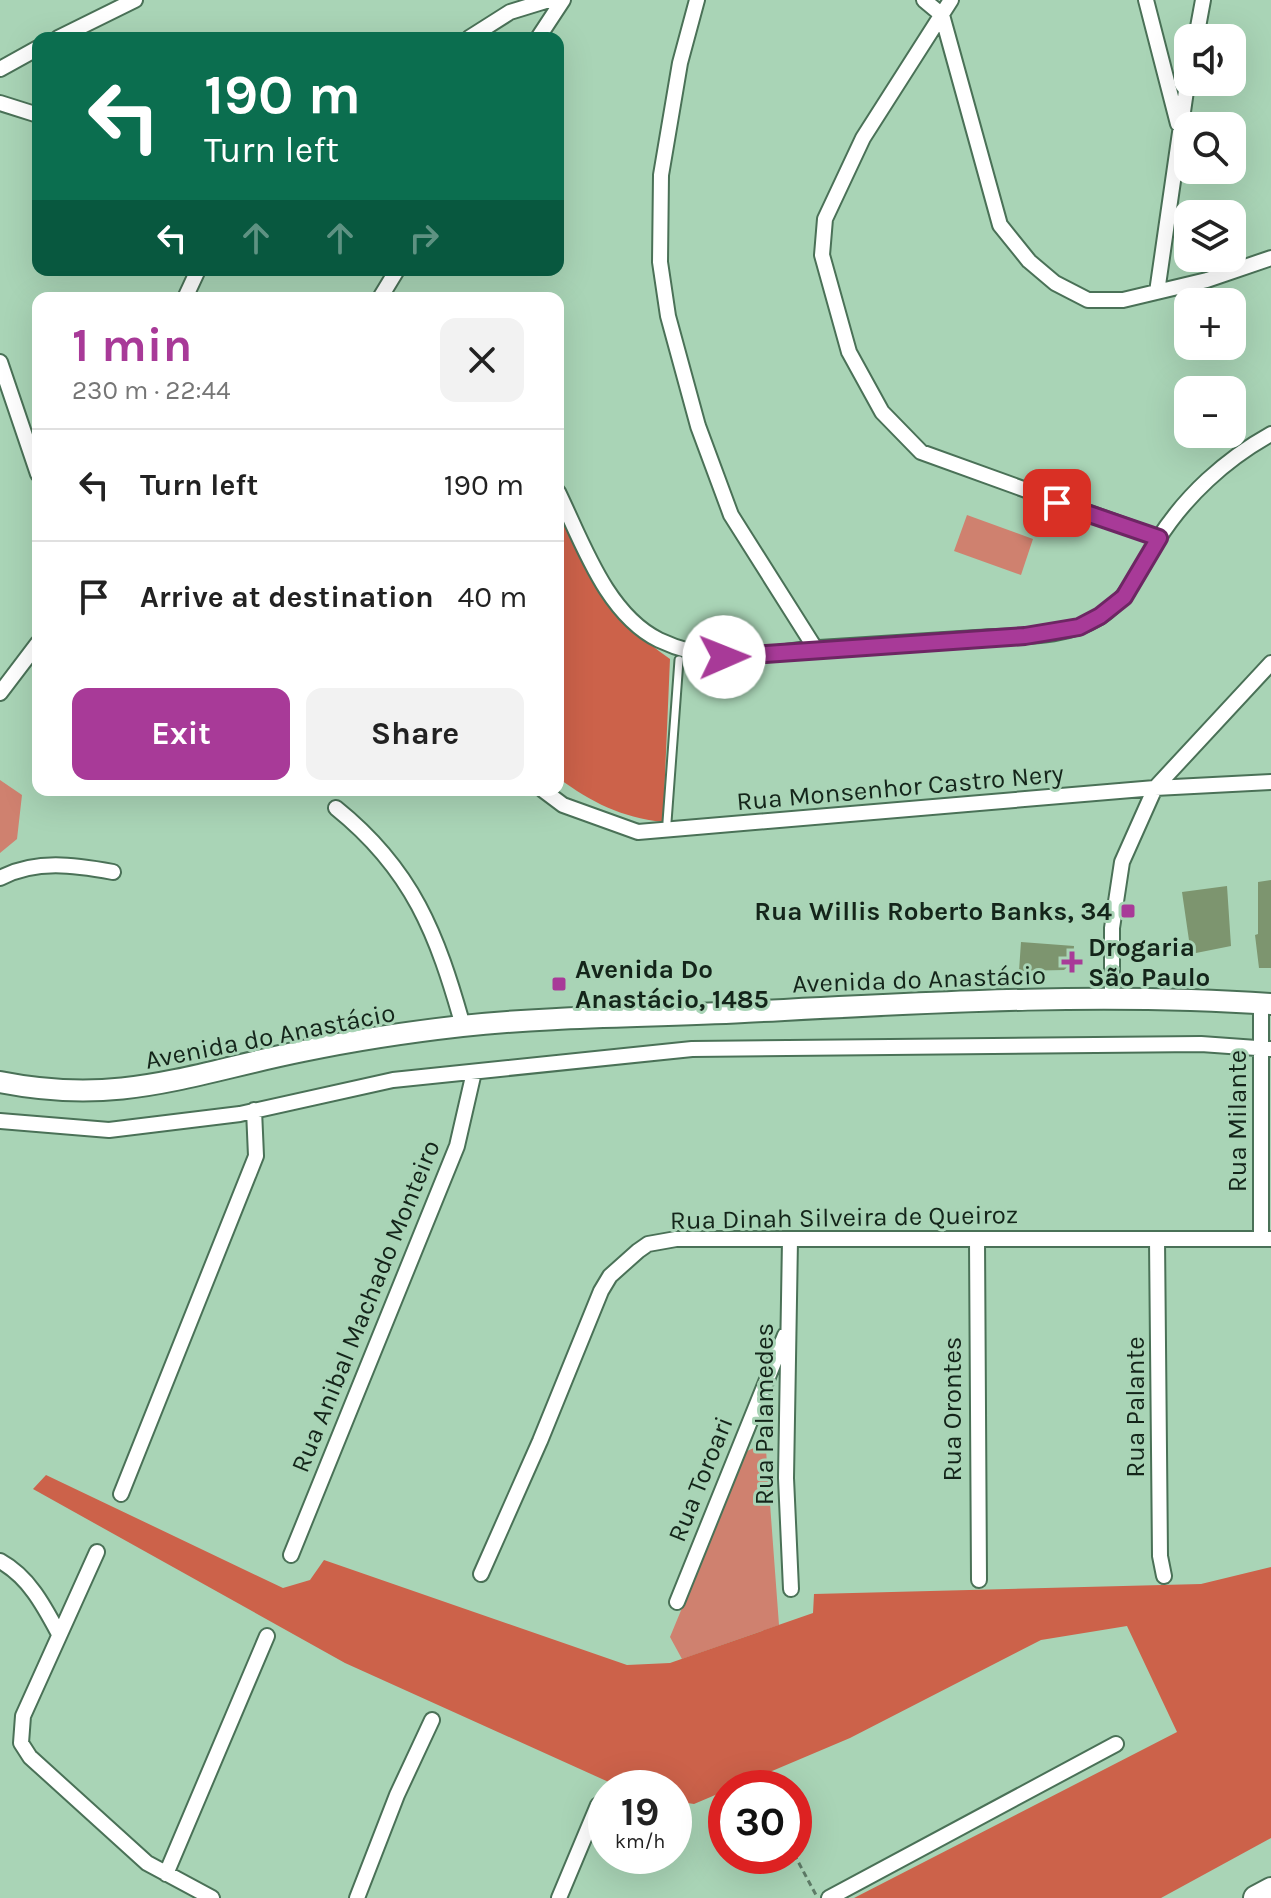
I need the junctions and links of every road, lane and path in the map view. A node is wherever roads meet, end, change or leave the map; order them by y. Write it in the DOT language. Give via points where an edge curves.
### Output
graph roads {
  1 [pos="135,0"];
  2 [pos="549,0"];
  3 [pos="563,0"];
  4 [pos="697,0"];
  5 [pos="924,0"];
  6 [pos="951,0"];
  7 [pos="1146,0"];
  8 [pos="1203,0"];
  9 [pos="942,15"];
  10 [pos="1199,24"];
  11 [pos="70,32"];
  12 [pos="478,32"];
  13 [pos="542,32"];
  14 [pos="32,51"];
  15 [pos="0,69"];
  16 [pos="0,103"];
  17 [pos="1175,112"];
  18 [pos="32,113"];
  19 [pos="1174,174"];
  20 [pos="1271,258"];
  21 [pos="1157,292"];
  22 [pos="0,362"];
  23 [pos="1271,434"];
  24 [pos="32,438"];
  25 [pos="564,504"];
  26 [pos="1159,538"];
  27 [pos="815,648"];
  28 [pos="32,651"];
  29 [pos="679,660"];
  30 [pos="1271,663"];
  31 [pos="22,664"];
  32 [pos="32,668"];
  33 [pos="0,693"];
  34 [pos="1271,782"];
  35 [pos="1155,788"];
  36 [pos="551,796"];
  37 [pos="336,808"];
  38 [pos="667,822"];
  39 [pos="113,872"];
  40 [pos="0,878"];
  41 [pos="1112,1000"];
  42 [pos="1266,1004"];
  43 [pos="463,1026"];
  44 [pos="1266,1048"];
  45 [pos="474,1072"];
  46 [pos="0,1082"];
  47 [pos="254,1110"];
  48 [pos="0,1121"];
  49 [pos="977,1239"];
  50 [pos="1157,1239"];
  51 [pos="1266,1239"];
  52 [pos="790,1240"];
  53 [pos="787,1330"];
  54 [pos="121,1494"];
  55 [pos="97,1552"];
  56 [pos="291,1555"];
  57 [pos="0,1561"];
  58 [pos="481,1574"];
  59 [pos="1164,1576"];
  60 [pos="979,1580"];
  61 [pos="791,1589"];
  62 [pos="677,1602"];
  63 [pos="59,1634"];
  64 [pos="267,1636"];
  65 [pos="432,1720"];
  66 [pos="1116,1744"];
  67 [pos="588,1829"];
  68 [pos="166,1874"];
  69 [pos="804,1874"];
  70 [pos="1271,1890"];
  71 [pos="212,1898"];
  72 [pos="357,1898"];
  73 [pos="559,1898"];
  74 [pos="817,1898"];
  75 [pos="829,1898"];
  76 [pos="1256,1898"];
  1 -- 11 [label="street"];
  2 -- 12 [label="street" via="510,12"];
  3 -- 13 [label="street"];
  4 -- 27 [label="street" via="661,175 660,262 668,316 698,426 731,515"];
  5 -- 9 [label="street"];
  6 -- 9 [label="street"];
  7 -- 17 [label="street"];
  8 -- 10 [label="street"];
  9 -- 21 [label="street" via="1000,225 1029,261 1055,283 1088,300 1123,300"];
  9 -- 26 [label="street" via="863,138 825,219 822,255 849,352 882,412 921,452"];
  14 -- 15 [label="street"];
  16 -- 18 [label="street"];
  19 -- 21 [label="street"];
  20 -- 21 [label="street"];
  22 -- 24 [label="street"];
  23 -- 26 [label="street" via="1203,483"];
  25 -- 27 [label="street" via="606,587 656,638 724,657"];
  26 -- 27 [label="street" via="1124,597 1079,627 1025,636"];
  28 -- 31 [label="street"];
  29 -- 38 [label="lane"];
  30 -- 35 [label="street"];
  31 -- 32 [label="street"];
  31 -- 33 [label="street"];
  34 -- 35 [label="street, Rua Monsenhor Castro Nery"];
  35 -- 36 [label="street, Rua Monsenhor Castro Nery" via="638,832"];
  35 -- 41 [label="street" via="1122,862 1112,928"];
  37 -- 43 [label="street" via="371,836 418,901 445,960"];
  39 -- 40 [label="street" via="42,865"];
  41 -- 42 [label="main road, Avenida do Anastácio"];
  41 -- 43 [label="main road, Avenida do Anastácio" via="866,1005"];
  42 -- 44 [label="street, Rua Milante"];
  43 -- 46 [label="main road, Avenida do Anastácio" via="304,1051 146,1088 91,1093"];
  44 -- 45 [label="street" via="750,1047"];
  44 -- 51 [label="street, Rua Milante"];
  45 -- 47 [label="street" via="393,1080"];
  45 -- 56 [label="street, Rua Anibal Machado Monteiro" via="457,1146"];
  47 -- 48 [label="street" via="109,1130"];
  47 -- 54 [label="street" via="256,1156"];
  49 -- 50 [label="street, Rua Dinah Silveira de Queiroz"];
  49 -- 52 [label="street, Rua Dinah Silveira de Queiroz"];
  49 -- 60 [label="street, Rua Orontes"];
  50 -- 51 [label="street, Rua Dinah Silveira de Queiroz"];
  50 -- 59 [label="street, Rua Palante"];
  52 -- 53 [label="street, Rua Palamedes"];
  52 -- 58 [label="street, Rua Dinah Silveira de Queiroz" via="676,1239 648,1244 610,1276"];
  53 -- 61 [label="street, Rua Palamedes"];
  53 -- 62 [label="street, Rua Toroari"];
  55 -- 63 [label="street"];
  57 -- 63 [label="street" via="26,1581"];
  63 -- 68 [label="street" via="23,1716 21,1743 103,1826"];
  64 -- 68 [label="street"];
  65 -- 72 [label="street"];
  66 -- 75 [label="street"];
  67 -- 73 [label="street"];
  68 -- 71 [label="street"];
  69 -- 74 [label="path"];
  70 -- 76 [label="highway"];
}
